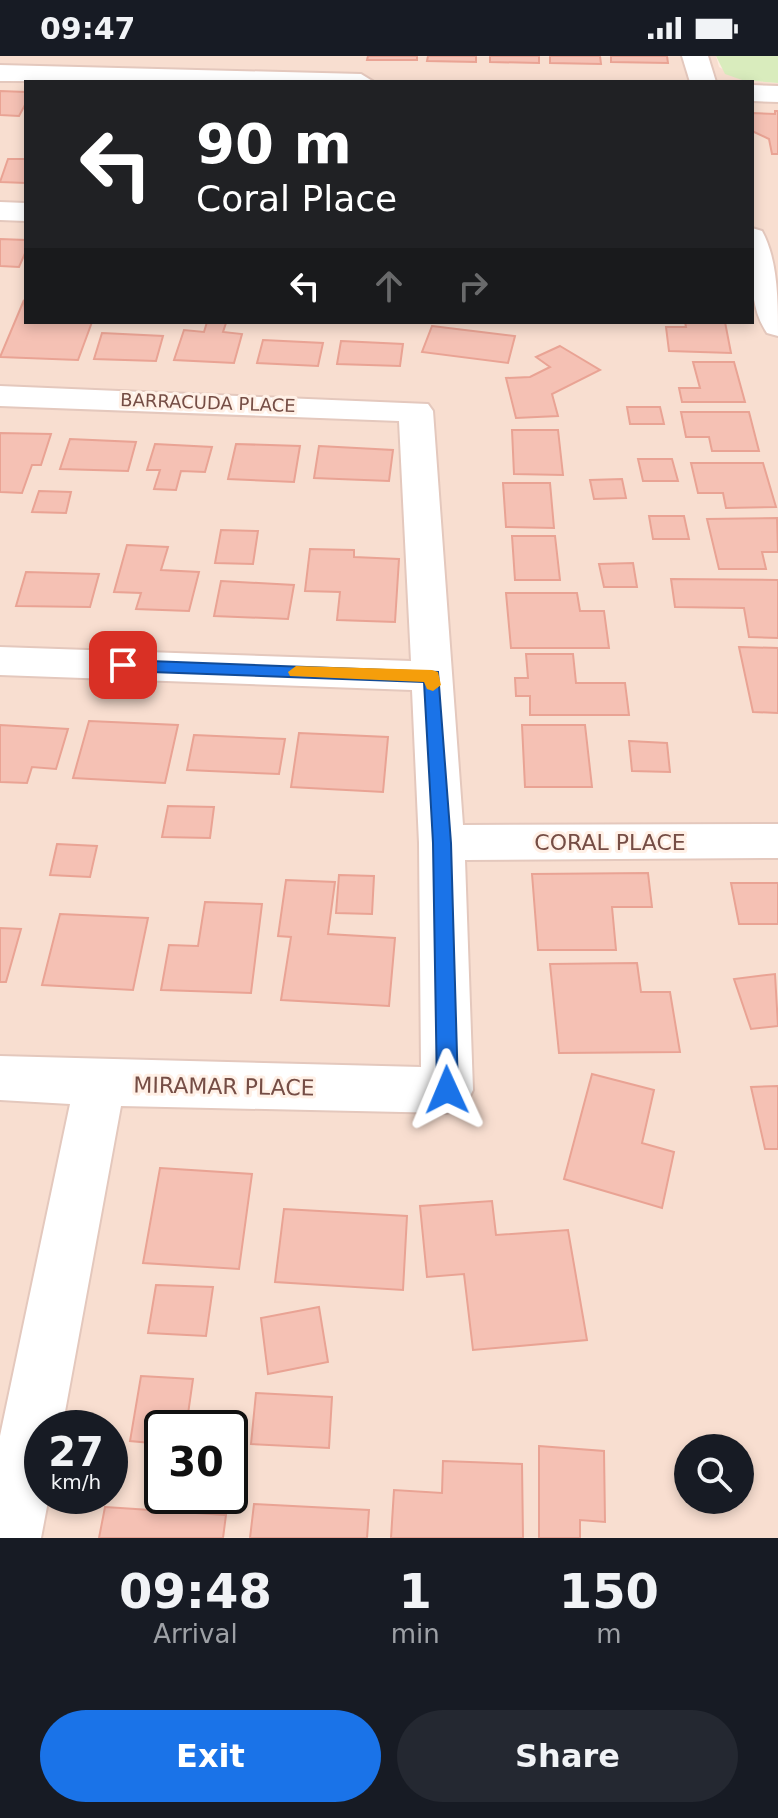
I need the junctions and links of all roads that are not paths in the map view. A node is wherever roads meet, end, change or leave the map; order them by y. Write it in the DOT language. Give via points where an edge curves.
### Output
graph roads {
  1 [pos="695,56"];
  2 [pos="0,73"];
  3 [pos="281,80"];
  4 [pos="702,80"];
  5 [pos="754,93"];
  6 [pos="778,94"];
  7 [pos="0,211"];
  8 [pos="24,212"];
  9 [pos="754,229"];
  10 [pos="778,230"];
  11 [pos="754,244"];
  12 [pos="778,326"];
  13 [pos="0,396"];
  14 [pos="0,661"];
  15 [pos="432,676"];
  16 [pos="778,841"];
  17 [pos="442,843"];
  18 [pos="0,1078"];
  19 [pos="100,1083"];
  20 [pos="10,1538"];
  1 -- 4 [label="street"];
  2 -- 3 [label="street"];
  5 -- 6 [label="street"];
  7 -- 8 [label="street"];
  9 -- 10 [label="street"];
  11 -- 12 [label="street"];
  13 -- 15 [label="street, BARRACUDA PLACE" via="416,411"];
  14 -- 15 [label="street"];
  15 -- 17 [label="street"];
  16 -- 17 [label="street, CORAL PLACE"];
  17 -- 19 [label="street, MIRAMAR PLACE" via="447,1090"];
  18 -- 19 [label="street, MIRAMAR PLACE"];
  19 -- 20 [label="street"];
}
